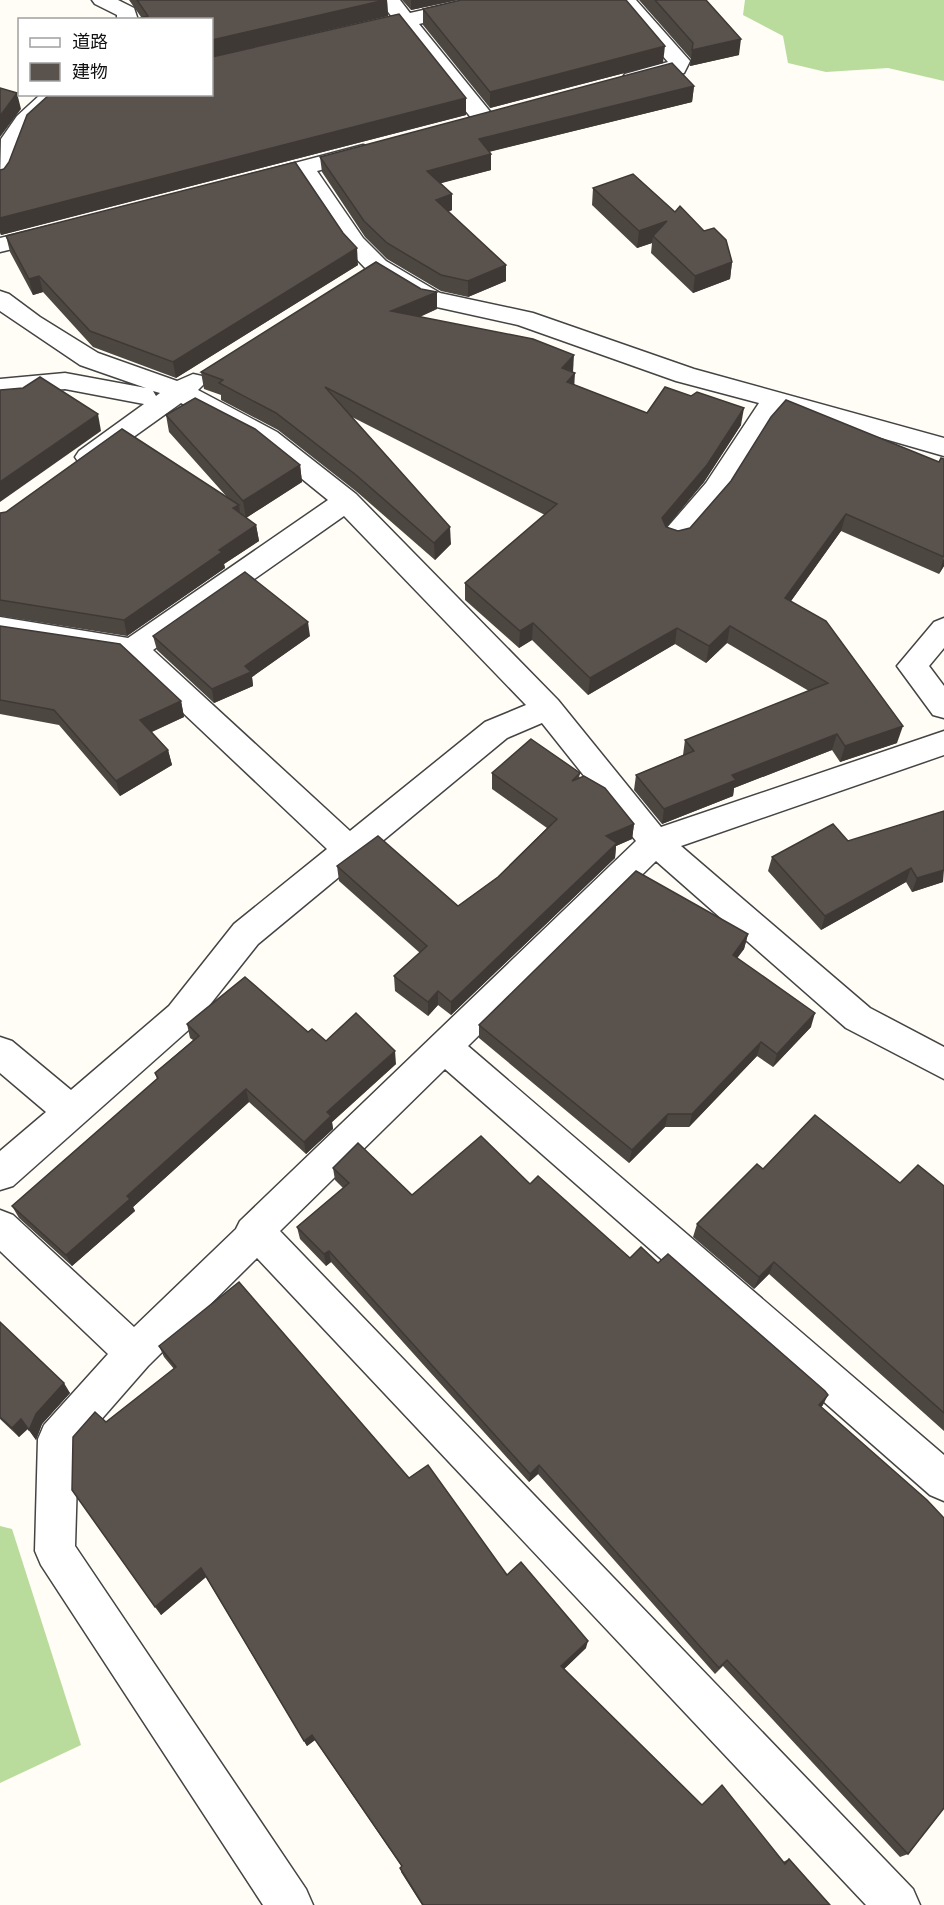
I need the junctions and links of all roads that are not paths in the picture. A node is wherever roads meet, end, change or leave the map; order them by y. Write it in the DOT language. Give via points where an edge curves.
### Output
graph roads {
  1 [pos="102,0"];
  2 [pos="389,0"];
  3 [pos="495,0"];
  4 [pos="626,0"];
  5 [pos="128,18"];
  6 [pos="406,21"];
  7 [pos="337,36"];
  8 [pos="608,86"];
  9 [pos="53,96"];
  10 [pos="507,113"];
  11 [pos="484,119"];
  12 [pos="461,125"];
  13 [pos="383,146"];
  14 [pos="304,168"];
  15 [pos="0,178"];
  16 [pos="236,185"];
  17 [pos="68,228"];
  18 [pos="0,245"];
  19 [pos="0,298"];
  20 [pos="218,366"];
  21 [pos="0,387"];
  22 [pos="173,396"];
  23 [pos="775,399"];
  24 [pos="944,447"];
  25 [pos="65,473"];
  26 [pos="346,501"];
  27 [pos="676,536"];
  28 [pos="0,628"];
  29 [pos="944,629"];
  30 [pos="133,650"];
  31 [pos="944,707"];
  32 [pos="547,708"];
  33 [pos="944,743"];
  34 [pos="656,842"];
  35 [pos="350,850"];
  36 [pos="446,1048"];
  37 [pos="0,1052"];
  38 [pos="944,1064"];
  39 [pos="71,1111"];
  40 [pos="0,1174"];
  41 [pos="0,1227"];
  42 [pos="258,1233"];
  43 [pos="134,1353"];
  44 [pos="944,1481"];
  45 [pos="290,1905"];
  46 [pos="897,1905"];
  1 -- 5 [label="street" via="127,12"];
  2 -- 6 [label="street"];
  3 -- 6 [label="street"];
  4 -- 8 [label="street" via="679,61 676,68"];
  6 -- 7 [label="street"];
  6 -- 11 [label="street"];
  9 -- 15 [label="street" via="15,130"];
  10 -- 11 [label="street"];
  11 -- 12 [label="street"];
  13 -- 14 [label="street"];
  14 -- 16 [label="street"];
  14 -- 23 [label="street" via="354,243 367,272 432,299 524,319 685,375"];
  17 -- 18 [label="street"];
  19 -- 22 [label="street" via="88,359"];
  20 -- 22 [label="street"];
  21 -- 22 [label="street" via="65,381"];
  22 -- 25 [label="street"];
  22 -- 26 [label="street" via="268,438"];
  23 -- 24 [label="street"];
  23 -- 27 [label="street" via="716,490"];
  26 -- 30 [label="street"];
  26 -- 32 [label="street"];
  28 -- 30 [label="street"];
  29 -- 31 [label="street" via="912,666"];
  30 -- 35 [label="street"];
  32 -- 34 [label="street"];
  32 -- 35 [label="street" via="496,730"];
  33 -- 34 [label="street"];
  34 -- 36 [label="street"];
  34 -- 38 [label="street" via="858,1017"];
  35 -- 39 [label="street" via="246,934 181,1016"];
  36 -- 42 [label="street" via="253,1233"];
  36 -- 44 [label="street"];
  37 -- 39 [label="street"];
  39 -- 40 [label="street"];
  41 -- 43 [label="street"];
  42 -- 43 [label="street"];
  42 -- 46 [label="street"];
  43 -- 45 [label="street" via="58,1439 55,1551"];
}
